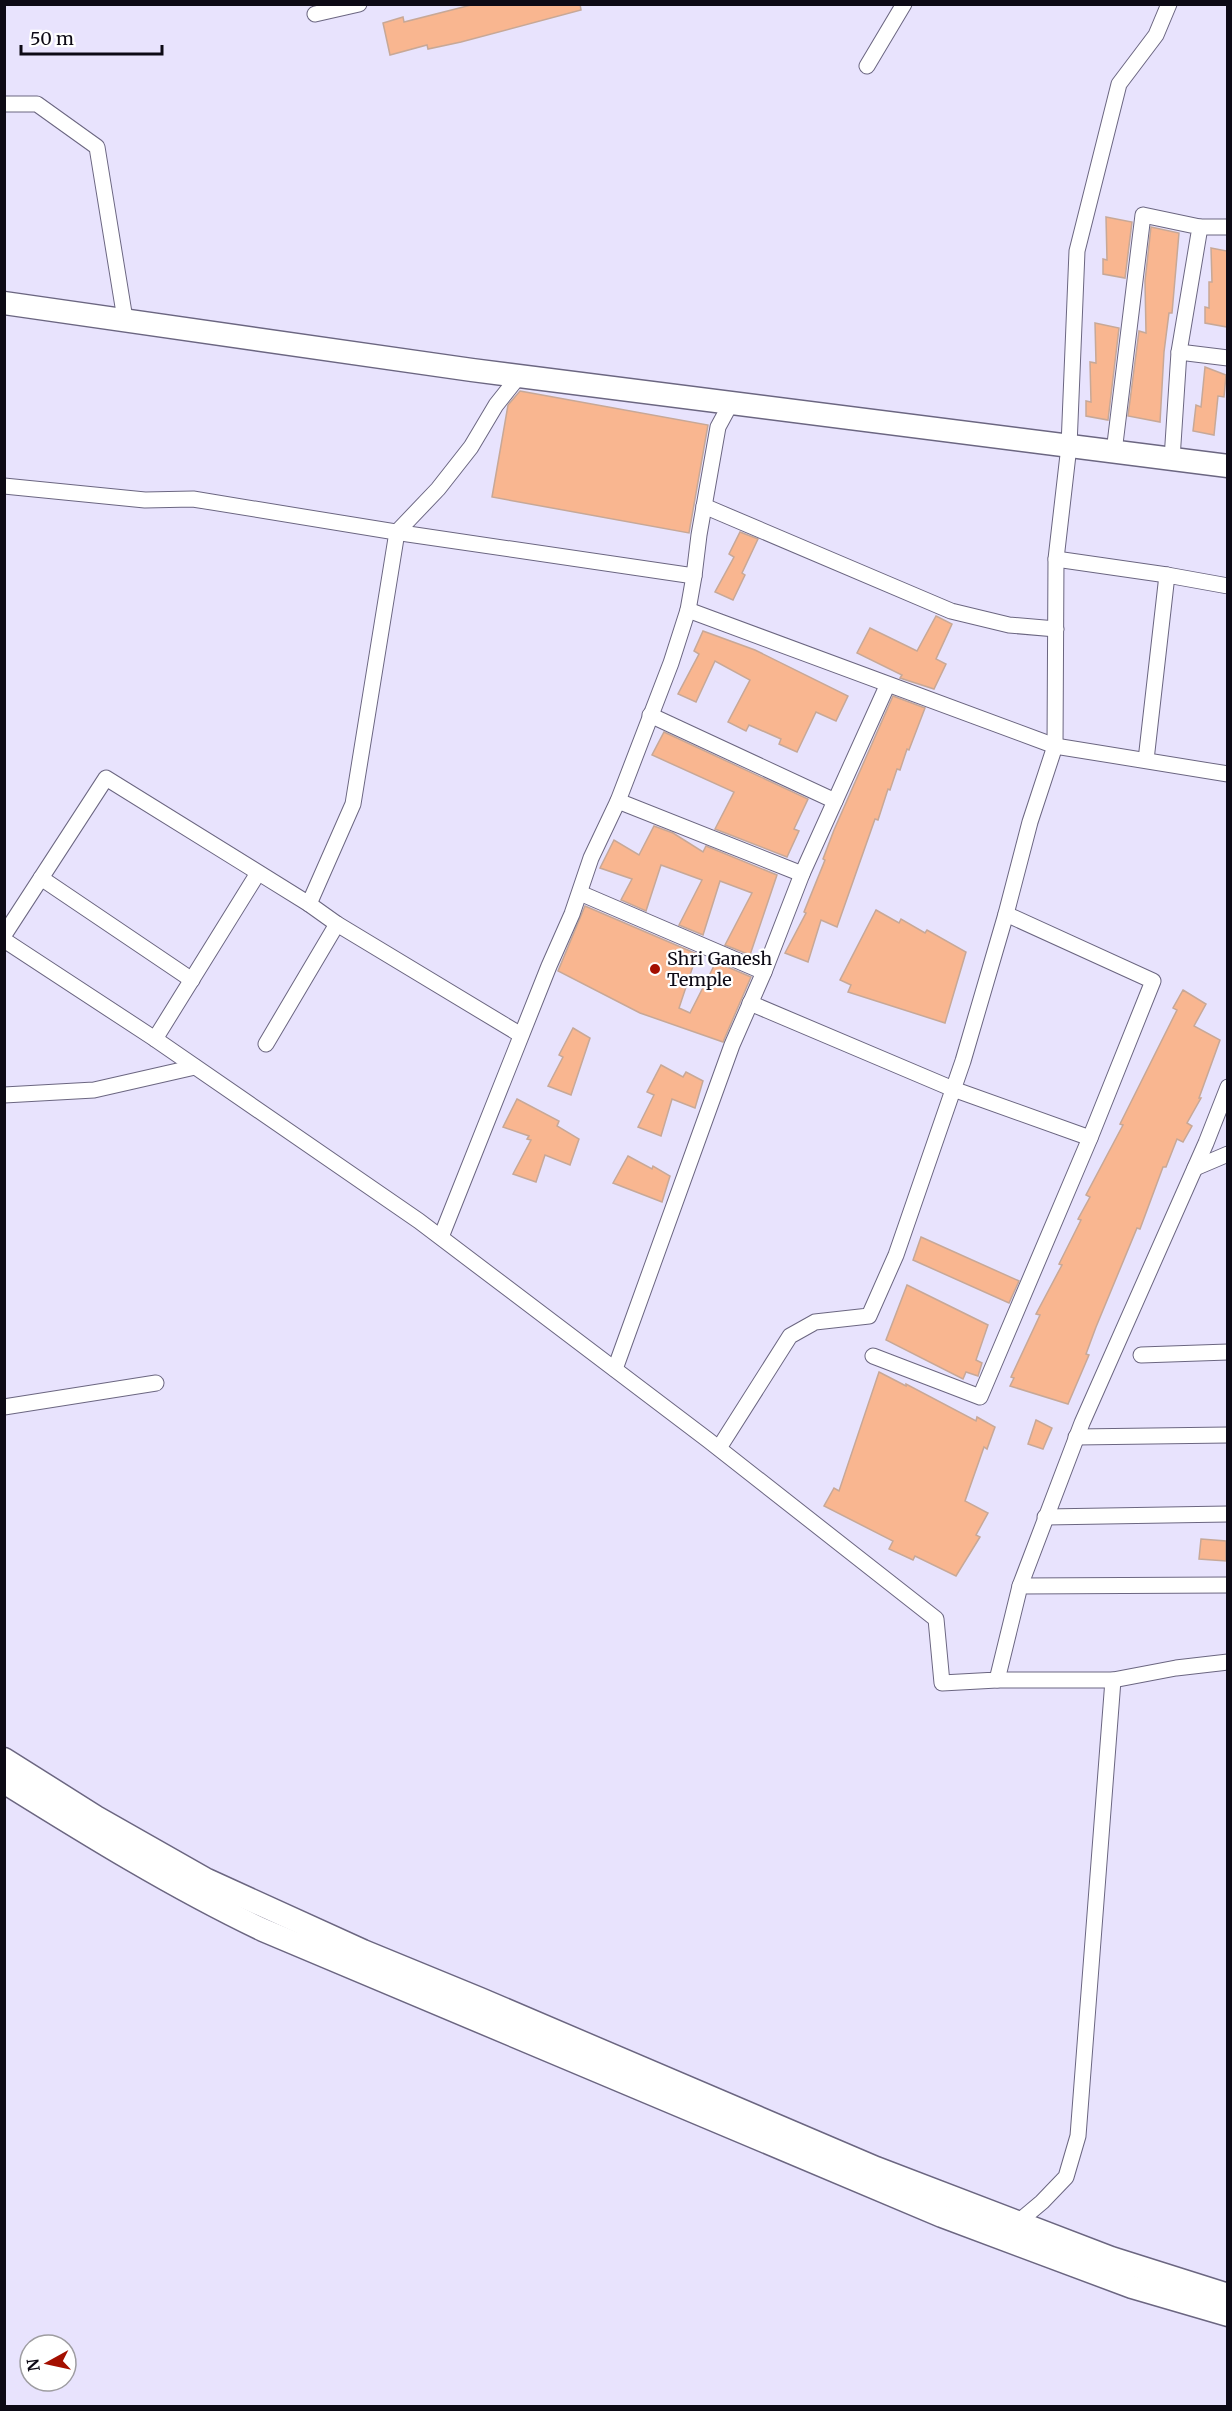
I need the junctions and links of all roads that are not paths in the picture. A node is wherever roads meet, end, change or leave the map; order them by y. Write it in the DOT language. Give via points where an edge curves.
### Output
graph roads {
  1 [pos="359,4"];
  2 [pos="904,4"];
  3 [pos="1169,4"];
  4 [pos="315,14"];
  5 [pos="867,66"];
  6 [pos="4,104"];
  7 [pos="1200,227"];
  8 [pos="1227,227"];
  9 [pos="4,303"];
  10 [pos="125,319"];
  11 [pos="1179,352"];
  12 [pos="1227,358"];
  13 [pos="519,376"];
  14 [pos="731,403"];
  15 [pos="1069,446"];
  16 [pos="1114,452"];
  17 [pos="1172,459"];
  18 [pos="1227,466"];
  19 [pos="4,486"];
  20 [pos="704,506"];
  21 [pos="397,532"];
  22 [pos="1056,559"];
  23 [pos="1167,575"];
  24 [pos="694,576"];
  25 [pos="1227,586"];
  26 [pos="688,610"];
  27 [pos="1056,629"];
  28 [pos="887,686"];
  29 [pos="650,715"];
  30 [pos="1055,746"];
  31 [pos="1146,760"];
  32 [pos="1227,774"];
  33 [pos="618,801"];
  34 [pos="835,801"];
  35 [pos="258,873"];
  36 [pos="802,874"];
  37 [pos="41,878"];
  38 [pos="580,892"];
  39 [pos="309,904"];
  40 [pos="1006,914"];
  41 [pos="338,924"];
  42 [pos="4,934"];
  43 [pos="4,940"];
  44 [pos="764,972"];
  45 [pos="192,980"];
  46 [pos="750,1003"];
  47 [pos="521,1035"];
  48 [pos="155,1039"];
  49 [pos="266,1044"];
  50 [pos="195,1067"];
  51 [pos="953,1089"];
  52 [pos="1227,1089"];
  53 [pos="4,1095"];
  54 [pos="1090,1138"];
  55 [pos="1227,1154"];
  56 [pos="1195,1168"];
  57 [pos="441,1237"];
  58 [pos="1227,1353"];
  59 [pos="1141,1355"];
  60 [pos="873,1356"];
  61 [pos="615,1369"];
  62 [pos="156,1383"];
  63 [pos="4,1407"];
  64 [pos="1227,1435"];
  65 [pos="1076,1437"];
  66 [pos="719,1448"];
  67 [pos="1227,1514"];
  68 [pos="1045,1517"];
  69 [pos="1227,1585"];
  70 [pos="1020,1586"];
  71 [pos="1227,1662"];
  72 [pos="997,1680"];
  73 [pos="1113,1680"];
  74 [pos="4,1759"];
  75 [pos="4,1782"];
  76 [pos="1017,2223"];
  77 [pos="1227,2295"];
  78 [pos="1227,2315"];
  1 -- 4 [label="street"];
  2 -- 5 [label="street"];
  3 -- 15 [label="street" via="1156,35 1119,84 1077,251"];
  6 -- 10 [label="street" via="37,104 98,147"];
  7 -- 8 [label="street"];
  7 -- 11 [label="street"];
  7 -- 16 [label="street" via="1143,215"];
  9 -- 10 [label="street"];
  10 -- 13 [label="street"];
  11 -- 12 [label="street"];
  11 -- 17 [label="street"];
  13 -- 14 [label="street"];
  13 -- 21 [label="street" via="471,447"];
  14 -- 15 [label="street"];
  14 -- 20 [label="street" via="718,427"];
  15 -- 16 [label="street"];
  15 -- 22 [label="street"];
  16 -- 17 [label="street"];
  17 -- 18 [label="street"];
  19 -- 21 [label="street" via="145,500 193,499"];
  20 -- 24 [label="street"];
  20 -- 27 [label="street" via="951,611 1009,625"];
  21 -- 24 [label="street"];
  21 -- 39 [label="street" via="353,804"];
  22 -- 23 [label="street"];
  22 -- 27 [label="street"];
  23 -- 25 [label="street"];
  23 -- 31 [label="street"];
  24 -- 26 [label="street"];
  26 -- 28 [label="street"];
  26 -- 29 [label="street"];
  27 -- 30 [label="street"];
  28 -- 30 [label="street"];
  28 -- 34 [label="street"];
  29 -- 33 [label="street"];
  29 -- 34 [label="street"];
  30 -- 31 [label="street"];
  30 -- 40 [label="street"];
  31 -- 32 [label="street"];
  33 -- 36 [label="street"];
  33 -- 38 [label="street"];
  34 -- 36 [label="street"];
  35 -- 37 [label="street" via="106,778"];
  35 -- 39 [label="street"];
  35 -- 45 [label="street"];
  36 -- 44 [label="street"];
  37 -- 42 [label="street"];
  37 -- 45 [label="street"];
  38 -- 44 [label="street"];
  38 -- 47 [label="street"];
  39 -- 41 [label="street"];
  40 -- 51 [label="street"];
  40 -- 54 [label="street" via="1153,981"];
  41 -- 47 [label="street"];
  41 -- 49 [label="street"];
  43 -- 48 [label="street"];
  44 -- 46 [label="street"];
  45 -- 48 [label="street"];
  46 -- 51 [label="street"];
  46 -- 61 [label="street"];
  47 -- 57 [label="street"];
  48 -- 50 [label="street"];
  50 -- 53 [label="street" via="94,1090"];
  50 -- 57 [label="street"];
  51 -- 54 [label="street"];
  51 -- 66 [label="street" via="896,1255 869,1316 815,1322 790,1336"];
  52 -- 56 [label="street"];
  54 -- 60 [label="street" via="980,1397"];
  55 -- 56 [label="street"];
  56 -- 65 [label="street"];
  57 -- 61 [label="street"];
  58 -- 59 [label="street"];
  61 -- 66 [label="street"];
  62 -- 63 [label="street"];
  64 -- 65 [label="street"];
  65 -- 68 [label="street"];
  66 -- 72 [label="street" via="936,1619 942,1683"];
  67 -- 68 [label="street"];
  68 -- 70 [label="street"];
  69 -- 70 [label="street"];
  70 -- 72 [label="street"];
  71 -- 73 [label="street"];
  72 -- 73 [label="street"];
  73 -- 76 [label="street" via="1078,2136 1066,2177"];
  74 -- 76 [label="street" via="153,1850 270,1910 876,2168"];
  75 -- 78 [label="street" via="154,1874 263,1930 942,2216 1122,2283"];
  76 -- 77 [label="street"];
}
